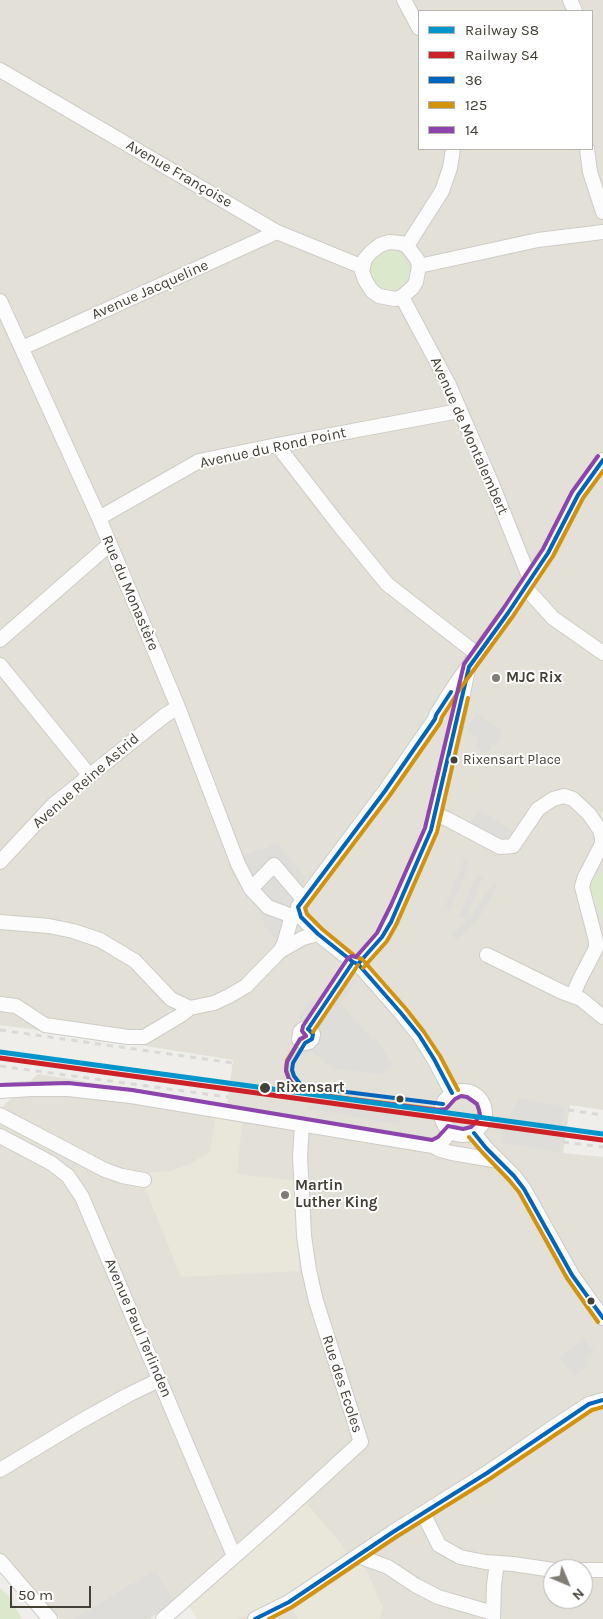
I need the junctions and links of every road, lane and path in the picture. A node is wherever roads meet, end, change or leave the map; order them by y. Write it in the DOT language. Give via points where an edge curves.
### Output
graph roads {
  1 [pos="404,0"];
  2 [pos="418,26"];
  3 [pos="0,70"];
  4 [pos="453,150"];
  5 [pos="588,150"];
  6 [pos="603,212"];
  7 [pos="277,232"];
  8 [pos="603,232"];
  9 [pos="407,246"];
  10 [pos="363,266"];
  11 [pos="419,266"];
  12 [pos="402,297"];
  13 [pos="0,301"];
  14 [pos="22,348"];
  15 [pos="460,411"];
  16 [pos="277,445"];
  17 [pos="603,460"];
  18 [pos="99,518"];
  19 [pos="110,544"];
  20 [pos="527,583"];
  21 [pos="0,640"];
  22 [pos="603,653"];
  23 [pos="478,654"];
  24 [pos="0,665"];
  25 [pos="469,667"];
  26 [pos="178,707"];
  27 [pos="435,719"];
  28 [pos="454,729"];
  29 [pos="90,776"];
  30 [pos="434,814"];
  31 [pos="0,862"];
  32 [pos="251,889"];
  33 [pos="304,899"];
  34 [pos="297,917"];
  35 [pos="0,922"];
  36 [pos="318,934"];
  37 [pos="280,951"];
  38 [pos="487,955"];
  39 [pos="355,963"];
  40 [pos="574,995"];
  41 [pos="0,1004"];
  42 [pos="190,1008"];
  43 [pos="603,1017"];
  44 [pos="308,1029"];
  45 [pos="0,1091"];
  46 [pos="452,1093"];
  47 [pos="0,1115"];
  48 [pos="302,1124"];
  49 [pos="450,1132"];
  50 [pos="474,1133"];
  51 [pos="0,1136"];
  52 [pos="433,1146"];
  53 [pos="498,1161"];
  54 [pos="144,1180"];
  55 [pos="603,1318"];
  56 [pos="159,1380"];
  57 [pos="603,1400"];
  58 [pos="0,1470"];
  59 [pos="423,1513"];
  60 [pos="234,1556"];
  61 [pos="358,1556"];
  62 [pos="0,1561"];
  63 [pos="496,1563"];
  64 [pos="543,1569"];
  65 [pos="493,1616"];
  66 [pos="50,1619"];
  67 [pos="163,1619"];
  68 [pos="255,1619"];
  1 -- 2 [label="street"];
  3 -- 7 [label="street, Avenue Françoise"];
  4 -- 9 [label="street" via="442,191"];
  5 -- 6 [label="street" via="590,172"];
  7 -- 10 [label="street, Avenue Françoise"];
  7 -- 14 [label="street, Avenue Jacqueline"];
  8 -- 11 [label="street" via="522,243"];
  9 -- 10 [label="street" via="395,242 380,245 365,259"];
  9 -- 11 [label="street"];
  10 -- 12 [label="street" via="365,280 372,291 379,296"];
  11 -- 12 [label="street" via="416,282"];
  12 -- 15 [label="street, Avenue de Montalembert"];
  13 -- 14 [label="street, Rue du Monastère"];
  14 -- 18 [label="street, Rue du Monastère"];
  15 -- 16 [label="street, Avenue du Rond Point"];
  15 -- 20 [label="street, Avenue de Montalembert" via="492,484"];
  16 -- 18 [label="street, Avenue du Rond Point" via="199,461"];
  16 -- 23 [label="street" via="386,584"];
  17 -- 20 [label="street" via="578,495 548,553"];
  18 -- 19 [label="street, Rue du Monastère"];
  19 -- 21 [label="street"];
  19 -- 26 [label="street, Rue du Monastère"];
  20 -- 22 [label="street" via="553,618"];
  20 -- 23 [label="street"];
  23 -- 25 [label="street"];
  24 -- 29 [label="street"];
  25 -- 27 [label="street"];
  25 -- 28 [label="street"];
  26 -- 29 [label="street, Avenue Reine Astrid"];
  26 -- 32 [label="street, Rue du Monastère" via="238,864"];
  27 -- 28 [label="street" via="446,720"];
  27 -- 33 [label="street"];
  28 -- 30 [label="street"];
  29 -- 31 [label="street, Avenue Reine Astrid" via="53,805"];
  30 -- 39 [label="street" via="420,856 391,922 382,937"];
  30 -- 40 [label="street" via="500,847 513,846 538,810 553,798 564,796 573,799 588,814 602,837 602,844 582,887 596,948"];
  32 -- 33 [label="street" via="274,865"];
  32 -- 34 [label="street, Rue du Monastère" via="268,907"];
  33 -- 34 [label="street" via="298,906"];
  34 -- 36 [label="street"];
  34 -- 37 [label="street"];
  35 -- 42 [label="street" via="49,926 100,940 135,961 171,999"];
  36 -- 37 [label="street"];
  36 -- 39 [label="street"];
  37 -- 42 [label="street" via="246,986 214,1004"];
  38 -- 40 [label="street"];
  39 -- 44 [label="street"];
  39 -- 46 [label="street" via="419,1035"];
  40 -- 43 [label="street"];
  41 -- 42 [label="street" via="16,1006 45,1025 138,1038 150,1035"];
  45 -- 48 [label="street" via="68,1089"];
  46 -- 49 [label="street" via="441,1111 442,1120"];
  46 -- 50 [label="street" via="469,1091 482,1100 486,1116"];
  47 -- 54 [label="street" via="105,1170"];
  48 -- 52 [label="street"];
  48 -- 60 [label="street, Rue des Ecoles" via="300,1156 309,1270 360,1442"];
  49 -- 50 [label="street"];
  49 -- 52 [label="street" via="442,1142"];
  50 -- 53 [label="street"];
  51 -- 56 [label="street, Avenue Paul Terlinden" via="51,1163 73,1182 96,1228"];
  52 -- 53 [label="street" via="452,1153"];
  53 -- 55 [label="street" via="530,1198 572,1275"];
  56 -- 58 [label="street" via="81,1421"];
  56 -- 60 [label="street, Avenue Paul Terlinden"];
  57 -- 59 [label="street" via="589,1404"];
  59 -- 61 [label="street"];
  59 -- 63 [label="street" via="439,1545 460,1557"];
  60 -- 67 [label="street, Rue des Ecoles"];
  61 -- 65 [label="street" via="388,1567 438,1597"];
  61 -- 68 [label="street" via="289,1602"];
  62 -- 66 [label="street"];
  63 -- 64 [label="street"];
  63 -- 65 [label="street"];
}
